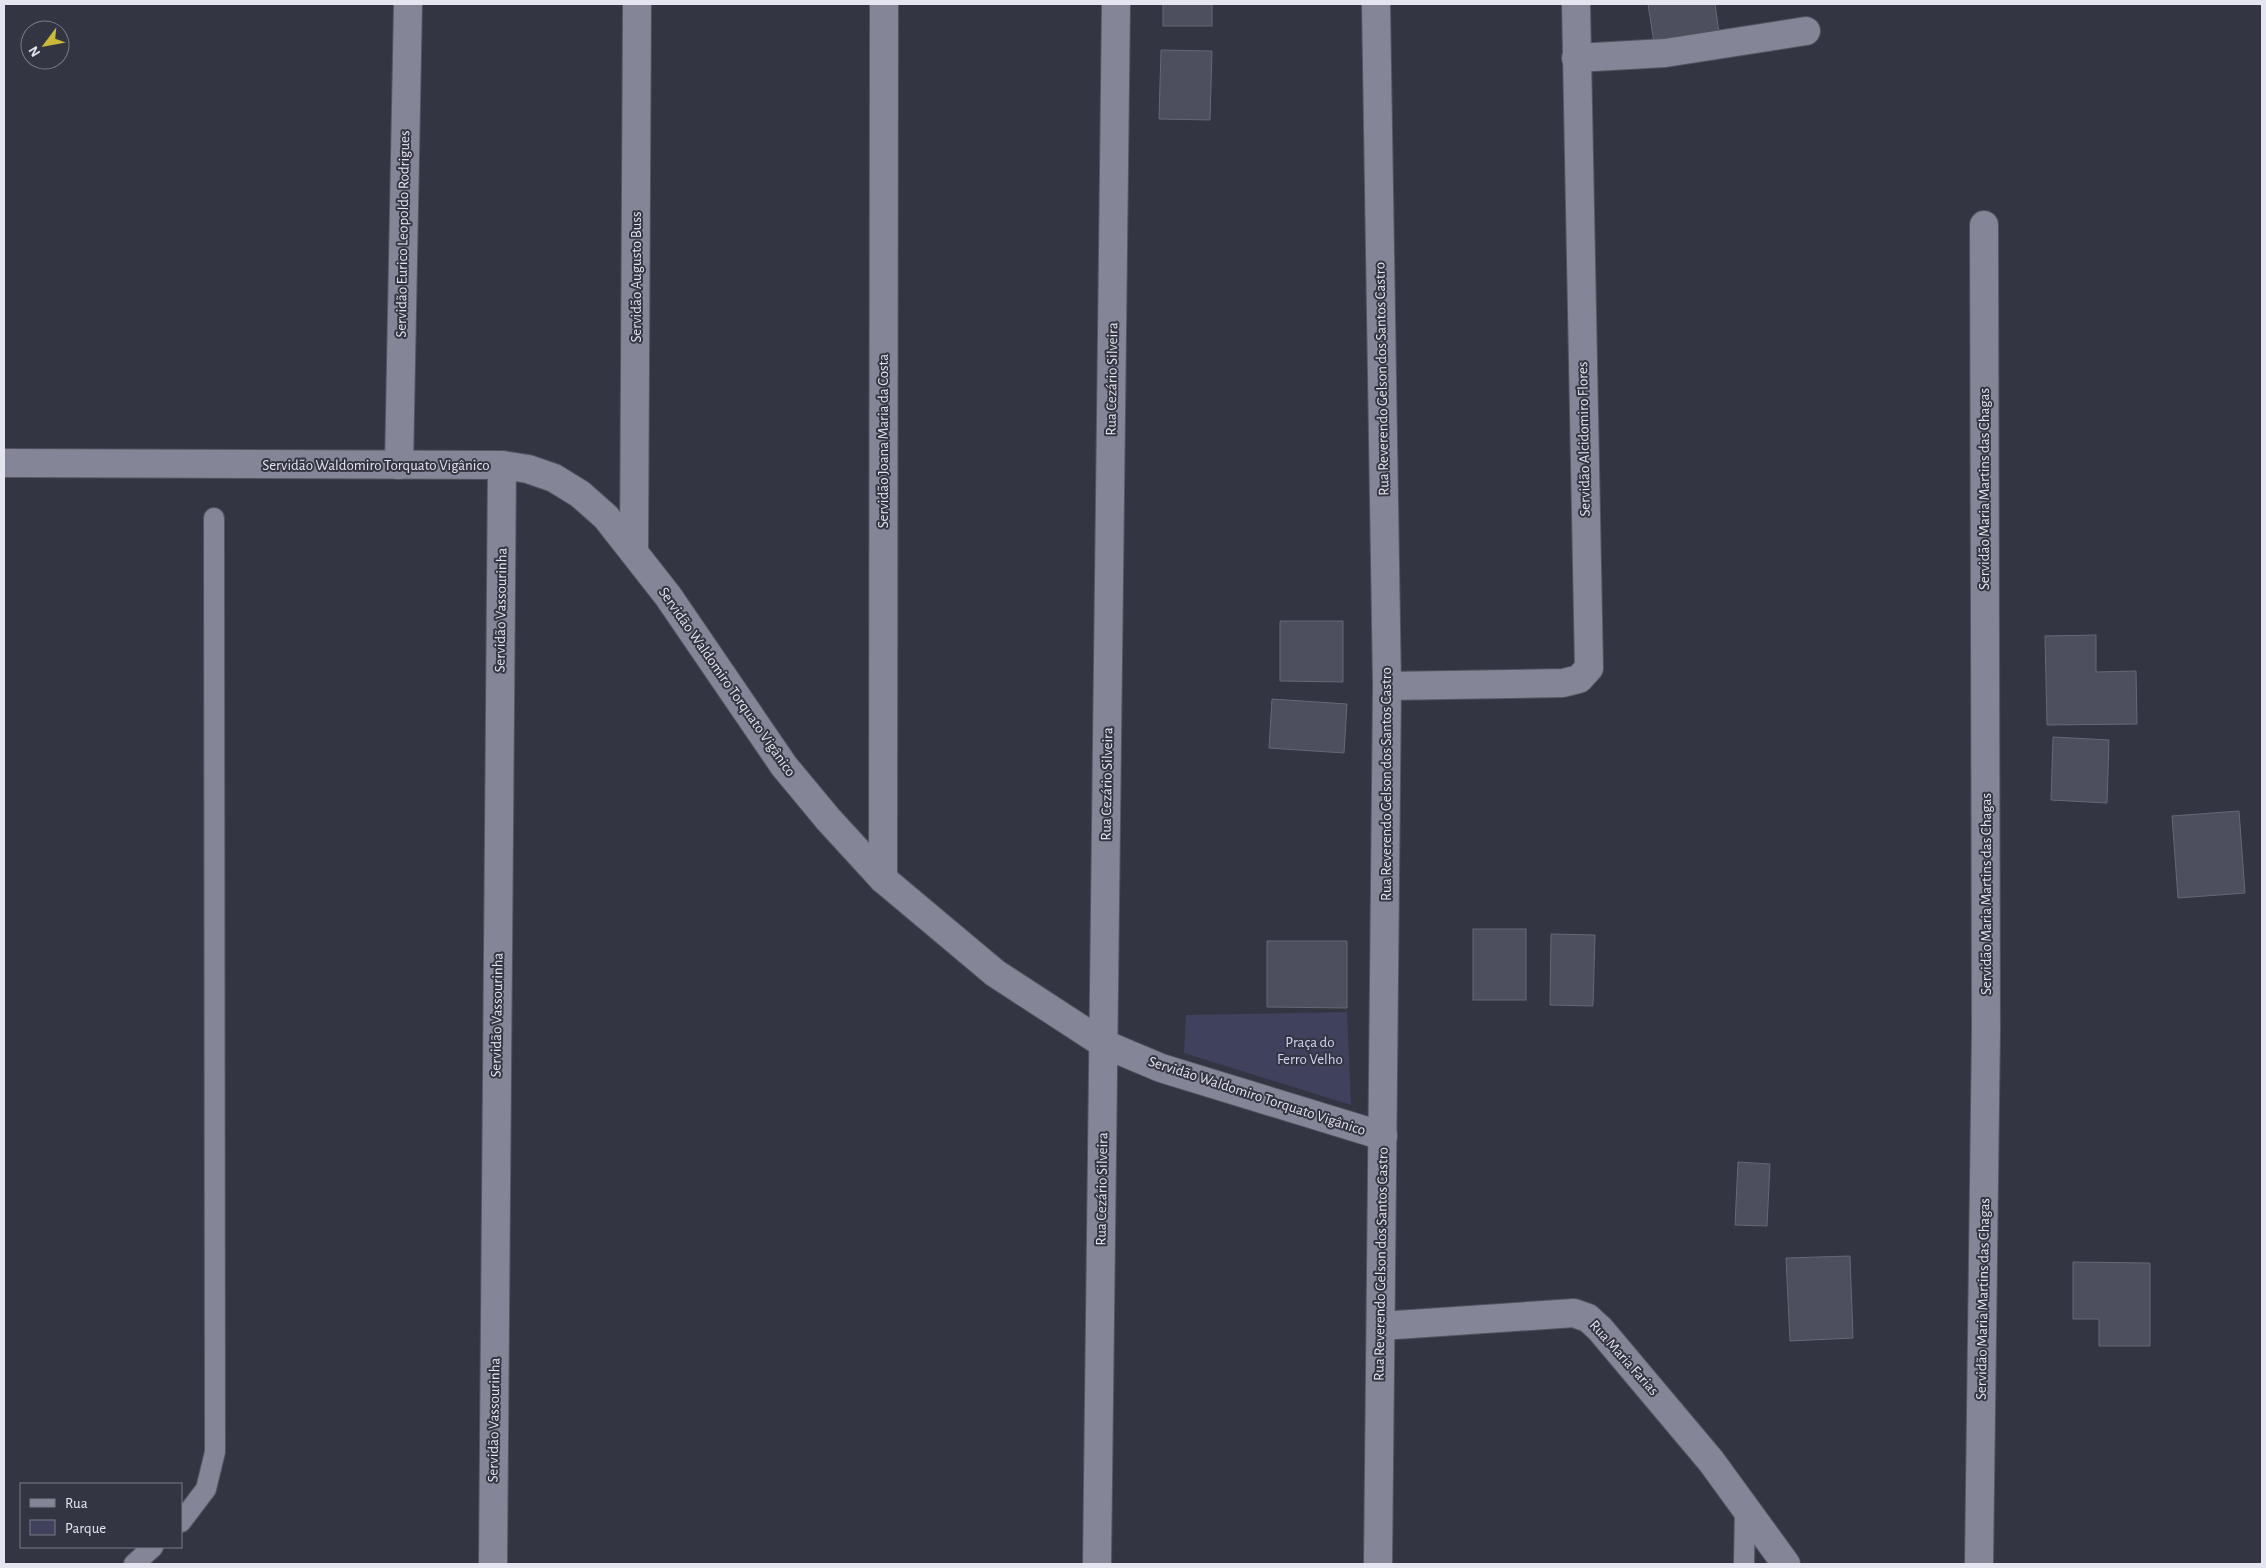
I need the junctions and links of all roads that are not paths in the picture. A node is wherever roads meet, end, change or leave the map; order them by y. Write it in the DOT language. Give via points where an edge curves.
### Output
graph roads {
  1 [pos="408,4"];
  2 [pos="638,4"];
  3 [pos="884,4"];
  4 [pos="1116,4"];
  5 [pos="1376,4"];
  6 [pos="1576,4"];
  7 [pos="1806,32"];
  8 [pos="1576,58"];
  9 [pos="1984,224"];
  10 [pos="4,463"];
  11 [pos="399,465"];
  12 [pos="502,465"];
  13 [pos="214,518"];
  14 [pos="634,550"];
  15 [pos="1387,686"];
  16 [pos="883,879"];
  17 [pos="1104,1044"];
  18 [pos="1383,1136"];
  19 [pos="1381,1326"];
  20 [pos="1745,1509"];
  21 [pos="182,1521"];
  22 [pos="152,1548"];
  23 [pos="134,1564"];
  24 [pos="492,1564"];
  25 [pos="1097,1564"];
  26 [pos="1378,1564"];
  27 [pos="1744,1564"];
  28 [pos="1786,1564"];
  29 [pos="1979,1564"];
  1 -- 11 [label="street, Servidão Eurico Leopoldo Rodrigues"];
  2 -- 14 [label="street, Servidão Augusto Buss"];
  3 -- 16 [label="street, Servidão Joana Maria da Costa"];
  4 -- 17 [label="street, Rua Cezário Silveira"];
  5 -- 15 [label="street, Rua Reverendo Gelson dos Santos Castro"];
  6 -- 8 [label="street, Servidão Alcidomiro Flores"];
  7 -- 8 [label="street" via="1665,53"];
  8 -- 15 [label="street, Servidão Alcidomiro Flores" via="1589,668 1579,678 1563,683"];
  9 -- 29 [label="street, Servidão Maria Martins das Chagas" via="1986,1029"];
  10 -- 11 [label="street, Servidão Waldomiro Torquato Vigânico"];
  11 -- 12 [label="street, Servidão Waldomiro Torquato Vigânico"];
  12 -- 14 [label="street, Servidão Waldomiro Torquato Vigânico" via="554,478 580,494 606,517"];
  12 -- 24 [label="street, Servidão Vassourinha"];
  13 -- 21 [label="lane" via="216,1452 206,1489"];
  14 -- 16 [label="street, Servidão Waldomiro Torquato Vigânico" via="784,766"];
  15 -- 18 [label="street, Rua Reverendo Gelson dos Santos Castro"];
  16 -- 17 [label="street, Servidão Waldomiro Torquato Vigânico" via="995,973"];
  17 -- 18 [label="street, Servidão Waldomiro Torquato Vigânico" via="1226,1090"];
  17 -- 25 [label="street, Rua Cezário Silveira"];
  18 -- 19 [label="street, Rua Reverendo Gelson dos Santos Castro"];
  19 -- 20 [label="street, Rua Maria Farias" via="1574,1313 1588,1318 1666,1406"];
  19 -- 26 [label="street, Rua Reverendo Gelson dos Santos Castro"];
  20 -- 27 [label="lane"];
  20 -- 28 [label="street, Rua Maria Farias"];
  22 -- 23 [label="lane"];
}
